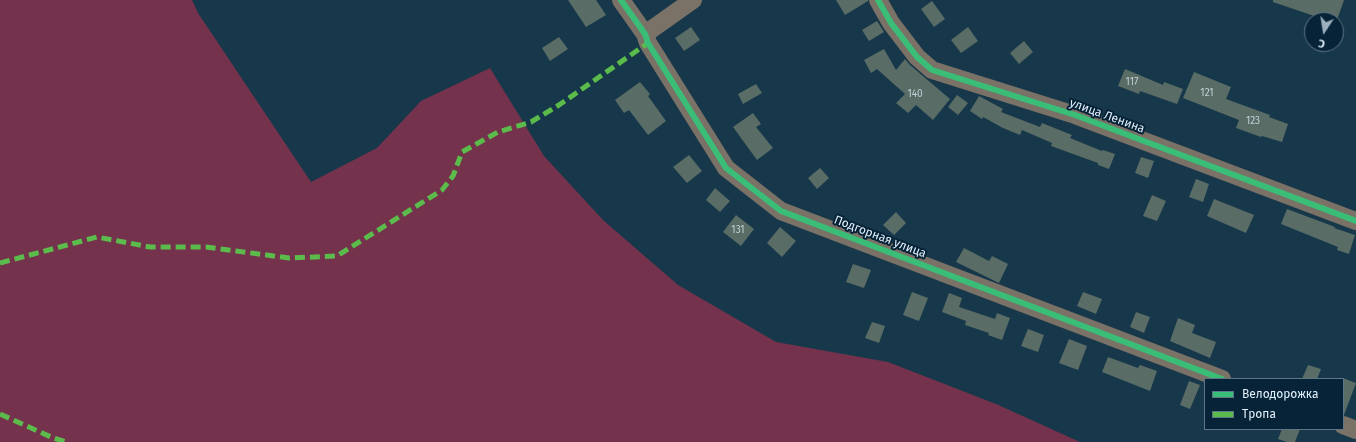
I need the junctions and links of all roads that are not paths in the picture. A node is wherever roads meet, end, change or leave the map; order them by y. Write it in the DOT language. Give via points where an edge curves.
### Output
graph roads {
  1 [pos="621,0"];
  2 [pos="693,0"];
  3 [pos="878,0"];
  4 [pos="645,34"];
  5 [pos="1356,220"];
  6 [pos="1219,378"];
  7 [pos="1344,425"];
  8 [pos="1356,430"];
  1 -- 4 [label="street, Подгорная улица"];
  2 -- 4 [label="street"];
  3 -- 5 [label="street, улица Ленина" via="891,23 917,57 932,70 1075,115"];
  4 -- 6 [label="street, Подгорная улица" via="648,43 726,168 781,211"];
  7 -- 8 [label="street"];
}
